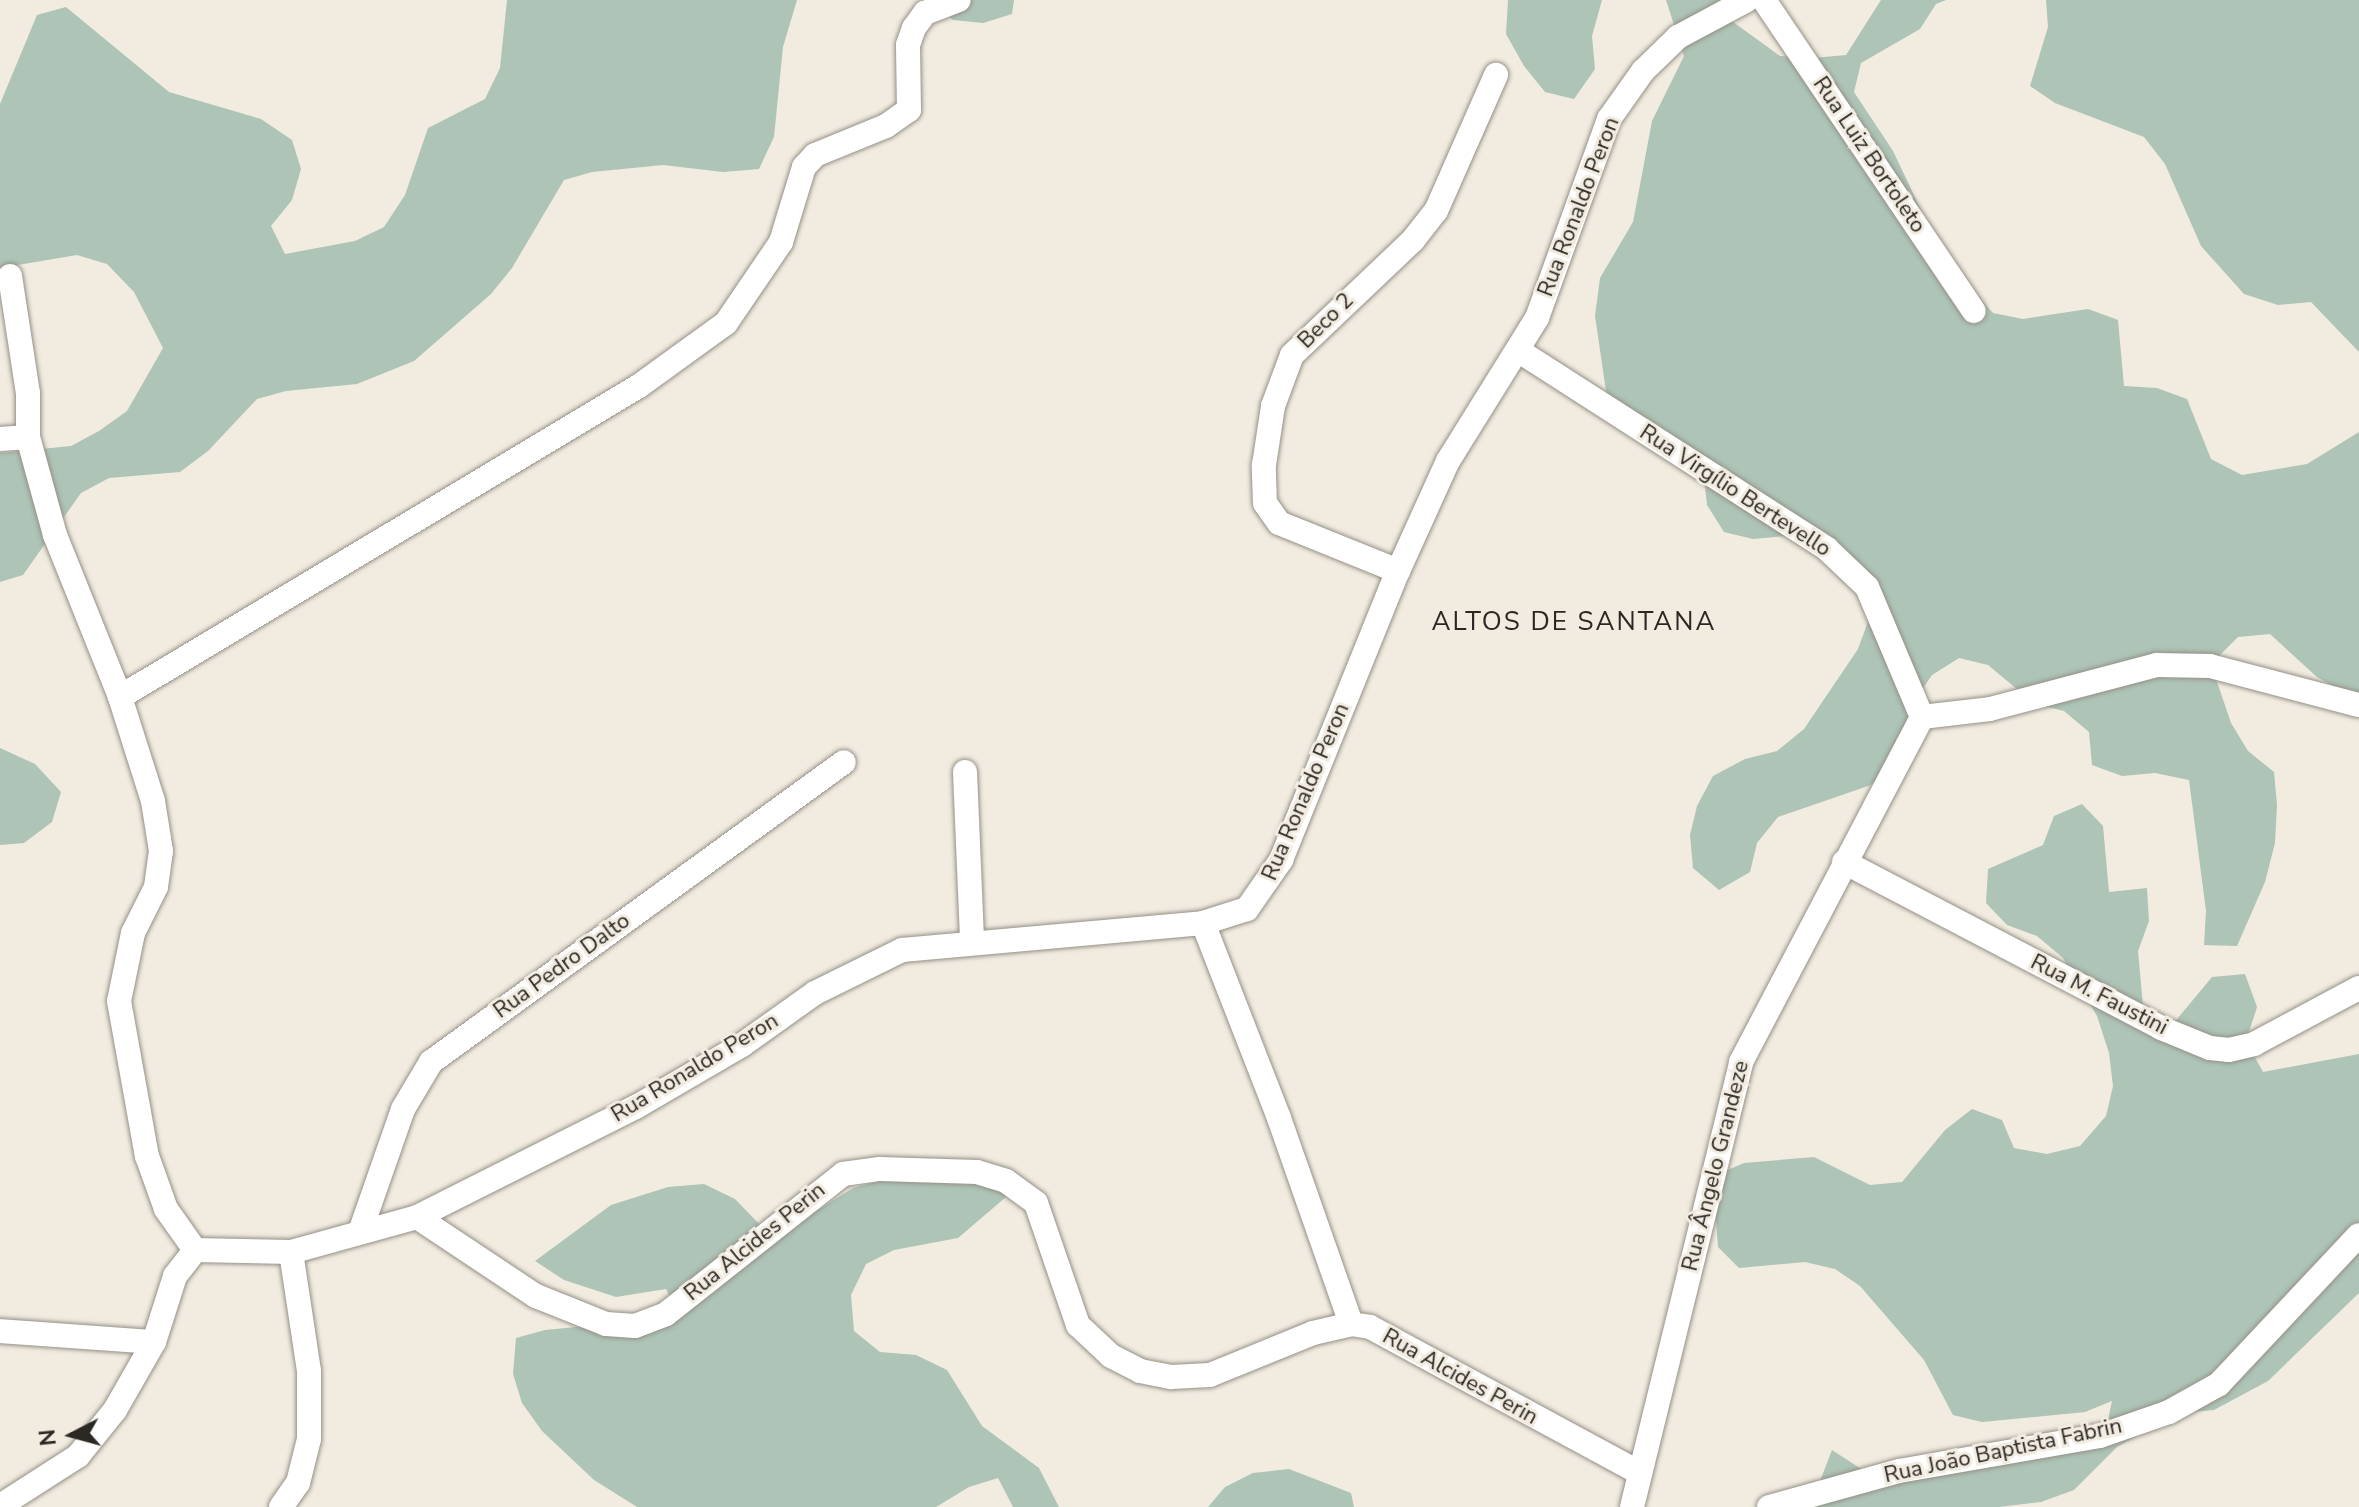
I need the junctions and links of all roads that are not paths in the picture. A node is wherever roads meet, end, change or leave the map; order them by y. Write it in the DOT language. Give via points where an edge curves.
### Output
graph roads {
  1 [pos="959,0"];
  2 [pos="1747,0"];
  3 [pos="1764,0"];
  4 [pos="1496,75"];
  5 [pos="10,276"];
  6 [pos="1974,311"];
  7 [pos="1519,351"];
  8 [pos="28,437"];
  9 [pos="0,439"];
  10 [pos="1398,571"];
  11 [pos="120,697"];
  12 [pos="2359,705"];
  13 [pos="1922,717"];
  14 [pos="844,762"];
  15 [pos="965,772"];
  16 [pos="1844,862"];
  17 [pos="1203,923"];
  18 [pos="972,940"];
  19 [pos="2359,988"];
  20 [pos="417,1217"];
  21 [pos="360,1232"];
  22 [pos="2359,1235"];
  23 [pos="195,1250"];
  24 [pos="291,1252"];
  25 [pos="1351,1324"];
  26 [pos="0,1331"];
  27 [pos="154,1342"];
  28 [pos="1640,1473"];
  29 [pos="0,1506"];
  30 [pos="281,1507"];
  31 [pos="1632,1507"];
  32 [pos="1769,1507"];
  1 -- 11 [label="street" via="925,13 914,28 908,45 909,110 886,126 815,155 804,167 781,242 726,323 639,386"];
  2 -- 7 [label="street, Rua Ronaldo Peron" via="1678,37 1643,71 1609,119 1537,318"];
  3 -- 6 [label="street, Rua Luiz Bortoleto"];
  4 -- 10 [label="street, Beco 2" via="1436,211 1413,240 1292,355 1273,406 1264,465 1265,503 1279,523"];
  5 -- 8 [label="street" via="28,393"];
  7 -- 10 [label="street, Rua Ronaldo Peron" via="1448,461"];
  7 -- 13 [label="street, Rua Virgílio Bertevello" via="1827,549 1867,587"];
  8 -- 9 [label="street"];
  8 -- 11 [label="street" via="55,535"];
  10 -- 17 [label="street, Rua Ronaldo Peron" via="1281,860 1247,909"];
  11 -- 23 [label="street" via="153,801 161,851 156,887 121,977 119,1001 147,1156 166,1209"];
  12 -- 13 [label="street" via="2210,666 2157,665 1990,709"];
  13 -- 16 [label="street, Rua Ângelo Grandeze"];
  14 -- 21 [label="street, Rua Pedro Dalto" via="431,1062 403,1109"];
  15 -- 18 [label="street"];
  16 -- 19 [label="street, Rua M. Faustini" via="2161,1028 2210,1048 2254,1044"];
  16 -- 28 [label="street, Rua Ângelo Grandeze" via="1741,1062"];
  17 -- 18 [label="street, Rua Ronaldo Peron"];
  17 -- 25 [label="street"];
  18 -- 20 [label="street, Rua Ronaldo Peron" via="902,950 869,962 636,1107"];
  20 -- 21 [label="street, Rua Ronaldo Peron"];
  20 -- 25 [label="street, Rua Alcides Perin" via="536,1296 606,1324 635,1326 666,1314 843,1174 880,1169 977,1172 1006,1181 1036,1203 1078,1325 1111,1356 1140,1371 1171,1377 1210,1375 1313,1333"];
  21 -- 24 [label="street, Rua Ronaldo Peron"];
  22 -- 32 [label="street, Rua João Baptista Fabrin" via="2219,1384 2169,1412 2100,1436 1899,1471"];
  23 -- 24 [label="street, Rua Ronaldo Peron"];
  23 -- 27 [label="street" via="175,1276"];
  24 -- 30 [label="street" via="309,1371 309,1439 298,1483"];
  25 -- 28 [label="street, Rua Alcides Perin" via="1370,1327"];
  26 -- 27 [label="street"];
  27 -- 29 [label="street" via="115,1410 78,1456"];
  28 -- 31 [label="street, Rua Ângelo Grandeze"];
}
